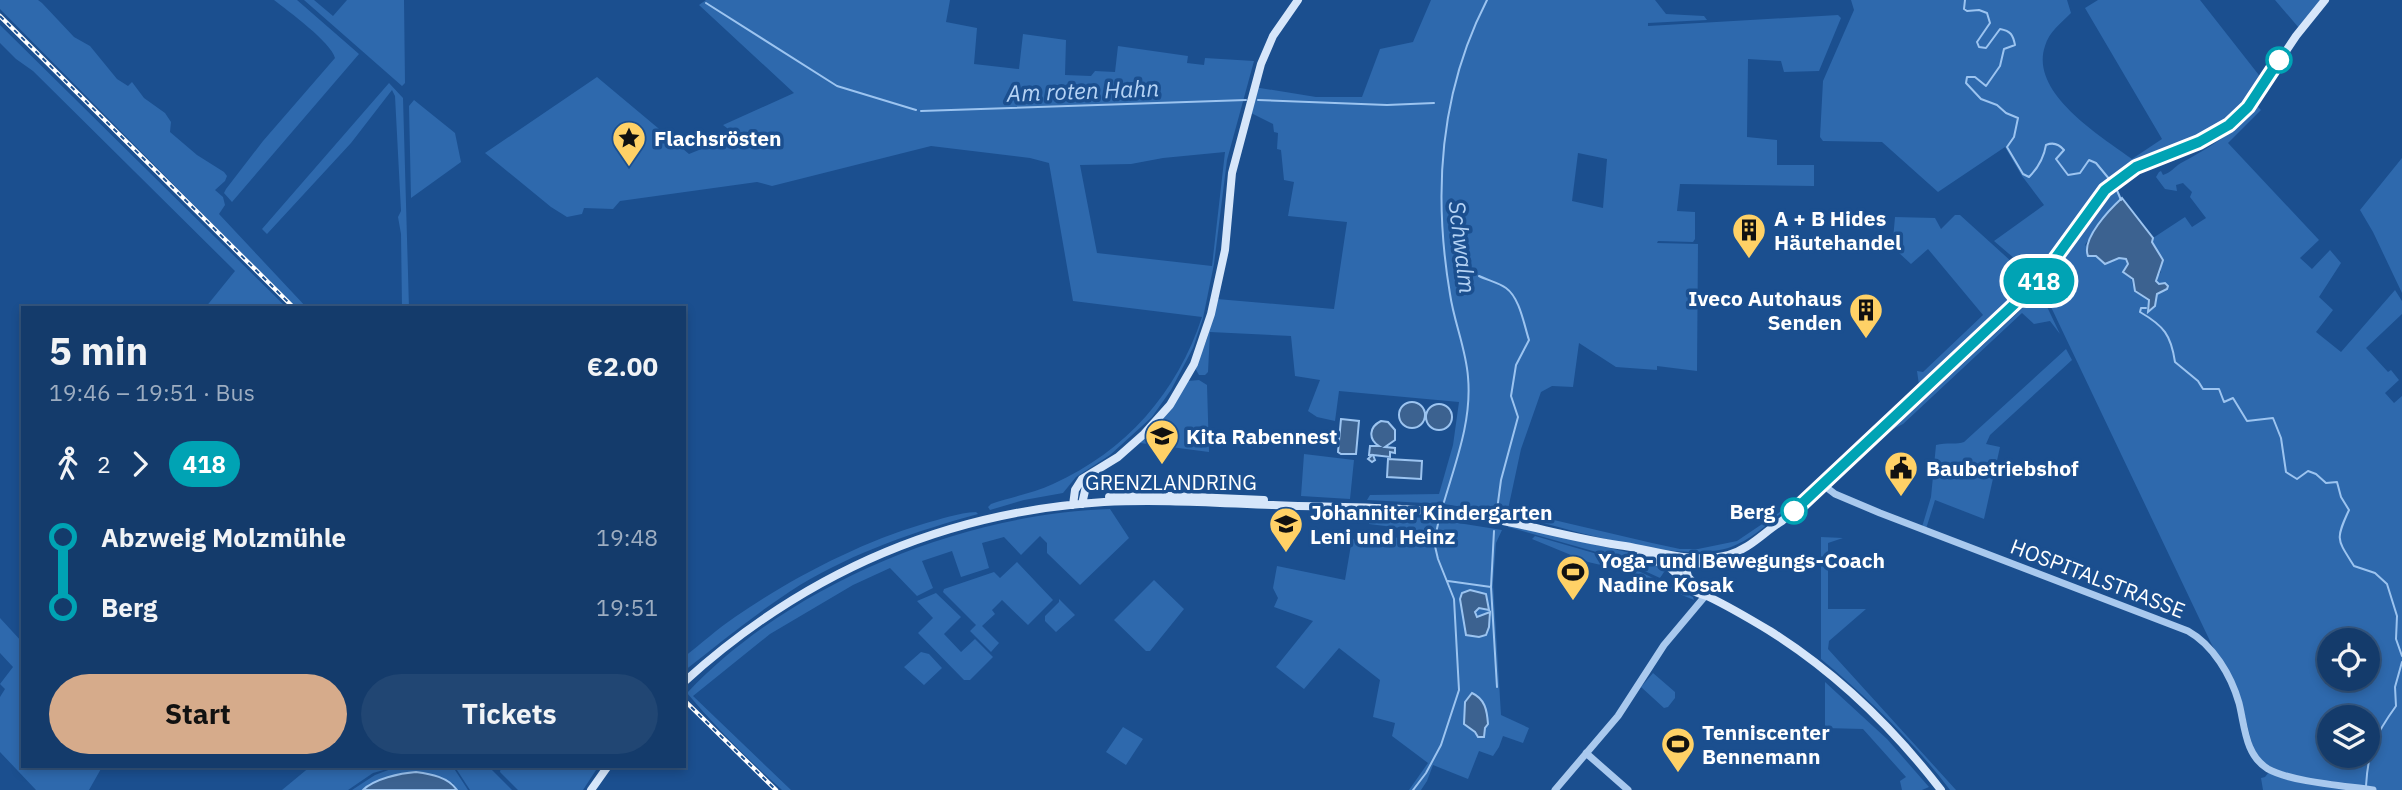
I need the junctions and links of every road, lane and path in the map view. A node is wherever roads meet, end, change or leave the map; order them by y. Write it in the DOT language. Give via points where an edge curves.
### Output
graph roads {
  1 [pos="1298,0"];
  2 [pos="2325,0"];
  3 [pos="1822,484"];
  4 [pos="1078,502"];
  5 [pos="1615,545"];
  6 [pos="1641,554"];
  7 [pos="1683,561"];
  8 [pos="1678,575"];
  9 [pos="1706,596"];
  10 [pos="686,680"];
  11 [pos="1586,753"];
  12 [pos="607,768"];
  13 [pos="591,790"];
  14 [pos="1555,790"];
  15 [pos="1628,790"];
  16 [pos="1941,790"];
  17 [pos="2373,790"];
  1 -- 4 [label="main road" via="1273,36 1261,64 1232,173 1225,250 1200,349 1170,405 1118,457 1093,472"];
  2 -- 3 [label="main road" via="2248,107 2215,134 2136,167 2105,190 2038,282"];
  3 -- 7 [label="main road" via="1765,540 1741,555 1712,563"];
  3 -- 17 [label="street, HOSPITALSTRASSE" via="1870,509 2188,631 2209,646 2218,660 2237,700 2251,752 2268,769"];
  4 -- 5 [label="main road, GRENZLANDRING" via="1170,496 1422,510 1477,516"];
  4 -- 10 [label="main road, GRENZLANDRING" via="1000,515 870,558 814,586 749,628"];
  5 -- 6 [label="main road, GRENZLANDRING"];
  5 -- 7 [label="main road, GRENZLANDRING"];
  6 -- 7 [label="main road, GRENZLANDRING"];
  6 -- 8 [label="main road"];
  7 -- 8 [label="main road"];
  7 -- 9 [label="main road" via="1689,579"];
  8 -- 9 [label="main road" via="1689,589"];
  9 -- 11 [label="street" via="1664,645 1618,716"];
  9 -- 16 [label="main road" via="1769,631 1823,670 1874,715"];
  11 -- 14 [label="street"];
  11 -- 15 [label="street"];
  12 -- 13 [label="main road"];
}
